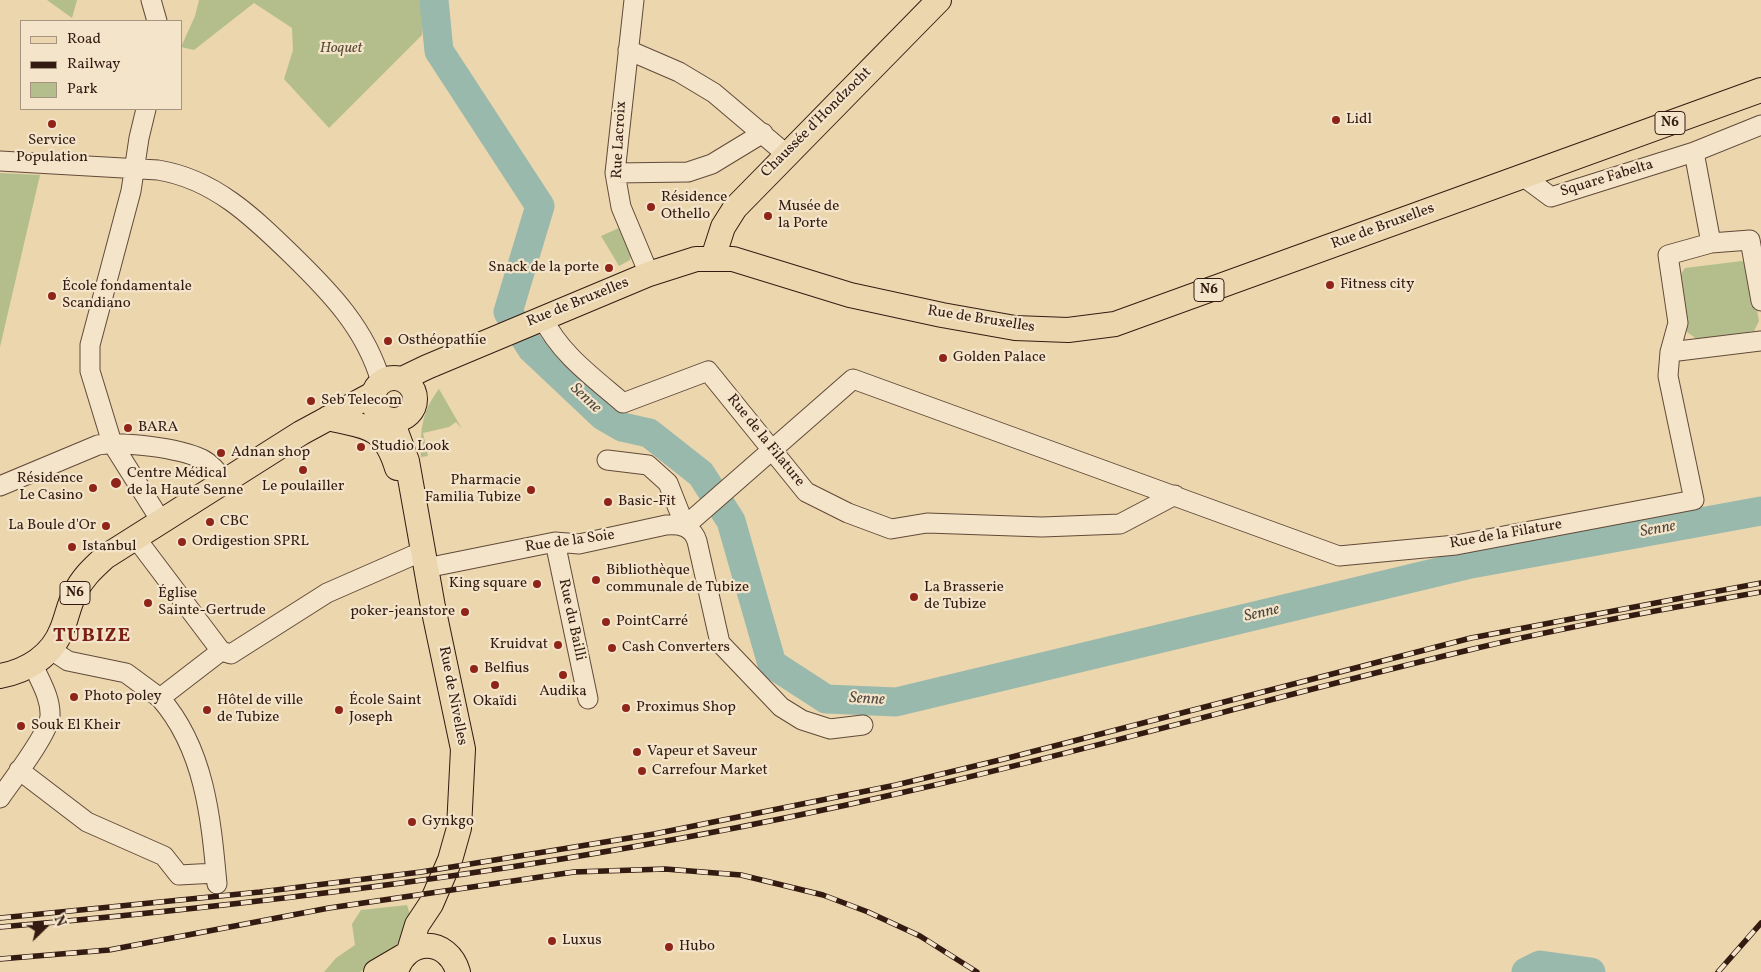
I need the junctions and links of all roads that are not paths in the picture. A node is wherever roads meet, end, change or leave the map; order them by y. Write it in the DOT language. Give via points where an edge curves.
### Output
graph roads {
  1 [pos="151,0"];
  2 [pos="634,0"];
  3 [pos="939,0"];
  4 [pos="157,20"];
  5 [pos="628,50"];
  6 [pos="1761,90"];
  7 [pos="146,110"];
  8 [pos="1761,124"];
  9 [pos="763,133"];
  10 [pos="1694,152"];
  11 [pos="786,154"];
  12 [pos="0,161"];
  13 [pos="135,167"];
  14 [pos="615,173"];
  15 [pos="1524,177"];
  16 [pos="1755,236"];
  17 [pos="1711,243"];
  18 [pos="713,258"];
  19 [pos="649,274"];
  20 [pos="1761,301"];
  21 [pos="539,319"];
  22 [pos="1761,340"];
  23 [pos="1670,352"];
  24 [pos="391,392"];
  25 [pos="333,416"];
  26 [pos="112,443"];
  27 [pos="774,450"];
  28 [pos="607,460"];
  29 [pos="224,481"];
  30 [pos="411,485"];
  31 [pos="0,486"];
  32 [pos="1175,495"];
  33 [pos="161,521"];
  34 [pos="685,526"];
  35 [pos="135,537"];
  36 [pos="555,542"];
  37 [pos="424,560"];
  38 [pos="221,651"];
  39 [pos="42,657"];
  40 [pos="0,676"];
  41 [pos="160,698"];
  42 [pos="588,699"];
  43 [pos="863,725"];
  44 [pos="19,770"];
  45 [pos="0,798"];
  46 [pos="431,904"];
  47 [pos="403,959"];
  48 [pos="452,962"];
  49 [pos="376,972"];
  1 -- 4 [label="street"];
  2 -- 5 [label="street, Rue Lacroix"];
  3 -- 11 [label="main road, Chaussée d'Hondzocht"];
  5 -- 9 [label="street" via="679,72 714,92"];
  5 -- 14 [label="street, Rue Lacroix"];
  6 -- 15 [label="main road, Rue de Bruxelles / N6"];
  7 -- 13 [label="street"];
  8 -- 10 [label="street, Square Fabelta"];
  9 -- 11 [label="street"];
  9 -- 14 [label="street" via="712,164 688,172"];
  10 -- 15 [label="street, Square Fabelta" via="1551,197"];
  10 -- 17 [label="street"];
  11 -- 18 [label="main road, Chaussée d'Hondzocht" via="735,208 723,227"];
  12 -- 13 [label="street"];
  13 -- 24 [label="street" via="172,172 210,187 250,213 328,291 357,328"];
  13 -- 26 [label="street" via="90,345 90,370"];
  14 -- 19 [label="street, Rue Lacroix" via="622,207"];
  15 -- 18 [label="main road, Rue de Bruxelles / N6" via="1140,316 1091,329 1015,328 962,319 850,294 733,259"];
  16 -- 17 [label="street"];
  16 -- 20 [label="street"];
  17 -- 23 [label="street" via="1668,255 1678,323"];
  18 -- 19 [label="main road, Rue de Bruxelles / N6" via="679,262"];
  19 -- 21 [label="main road, Rue de Bruxelles / N6"];
  21 -- 24 [label="main road, Rue de Bruxelles / N6" via="456,356"];
  21 -- 27 [label="street, Rue de la Filature" via="551,335 623,403 708,371"];
  22 -- 23 [label="street"];
  23 -- 32 [label="street, Rue de la Filature" via="1668,376 1694,500 1456,546 1339,556"];
  24 -- 25 [label="main road, N6"];
  24 -- 30 [label="main road, Rue de Nivelles"];
  25 -- 29 [label="main road, N6"];
  25 -- 30 [label="main road" via="370,428 394,458 400,478"];
  26 -- 29 [label="street" via="138,444 202,458"];
  26 -- 31 [label="street" via="98,444"];
  26 -- 33 [label="street"];
  27 -- 32 [label="street, Rue de la Filature" via="806,492 891,529 927,523 1042,527 1120,524"];
  27 -- 32 [label="street, Rue de la Filature" via="853,379"];
  27 -- 34 [label="street"];
  28 -- 34 [label="street" via="648,465 668,483"];
  29 -- 33 [label="main road, N6"];
  30 -- 37 [label="main road, Rue de Nivelles"];
  33 -- 35 [label="main road, N6"];
  34 -- 36 [label="street, Rue de la Soie" via="666,525 579,544"];
  34 -- 43 [label="street" via="697,541 720,643 781,707 802,720 830,729"];
  35 -- 38 [label="street"];
  35 -- 39 [label="main road, N6" via="88,572 75,593 61,632"];
  36 -- 37 [label="street, Rue de la Soie"];
  36 -- 42 [label="street, Rue du Bailli"];
  37 -- 38 [label="street, Rue de la Soie" via="327,593 231,654"];
  37 -- 46 [label="main road, Rue de Nivelles" via="463,749 459,828 450,860"];
  38 -- 41 [label="street"];
  39 -- 40 [label="main road"];
  39 -- 41 [label="street" via="126,673"];
  39 -- 44 [label="street" via="50,718 44,733"];
  41 -- 44 [label="street" via="180,724 205,787 216,878 179,875 164,856 87,822"];
  44 -- 45 [label="street"];
  46 -- 47 [label="main road, Rue de Nivelles" via="417,925"];
  46 -- 48 [label="main road" via="438,936"];
  47 -- 48 [label="main road" via="428,946"];
  47 -- 49 [label="main road"];
}
